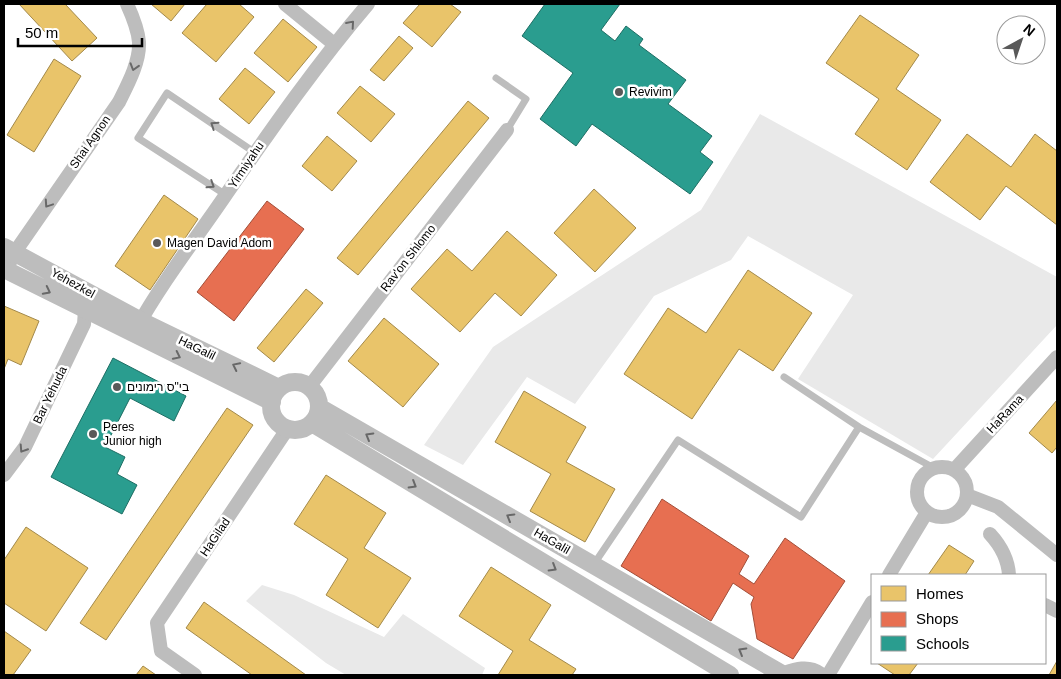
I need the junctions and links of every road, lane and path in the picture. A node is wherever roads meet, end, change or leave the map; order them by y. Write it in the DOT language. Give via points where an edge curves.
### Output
graph roads {
  1 [pos="127,4"];
  2 [pos="285,4"];
  3 [pos="368,4"];
  4 [pos="334,44"];
  5 [pos="496,78"];
  6 [pos="507,130"];
  7 [pos="254,152"];
  8 [pos="226,195"];
  9 [pos="9,249"];
  10 [pos="5,270"];
  11 [pos="85,310"];
  12 [pos="137,327"];
  13 [pos="1057,357"];
  14 [pos="784,377"];
  15 [pos="309,386"];
  16 [pos="276,395"];
  17 [pos="319,407"];
  18 [pos="312,423"];
  19 [pos="859,427"];
  20 [pos="288,428"];
  21 [pos="934,468"];
  22 [pos="954,470"];
  23 [pos="4,475"];
  24 [pos="967,494"];
  25 [pos="927,512"];
  26 [pos="990,534"];
  27 [pos="1057,554"];
  28 [pos="593,565"];
  29 [pos="890,574"];
  30 [pos="1009,574"];
  31 [pos="871,604"];
  32 [pos="195,675"];
  33 [pos="730,675"];
  34 [pos="784,675"];
  35 [pos="820,675"];
  36 [pos="828,675"];
  1 -- 9 [label="street, Shai Agnon, one-way" via="139,42 136,62 119,102"];
  2 -- 4 [label="street"];
  4 -- 3 [label="street, Yirmiyahu, one-way"];
  4 -- 7 [label="street, Yirmiyahu"];
  5 -- 6 [label="lane" via="526,99"];
  6 -- 15 [label="street, Rav'on Shlomo"];
  7 -- 8 [label="street, Yirmiyahu"];
  7 -- 8 [label="lane, one-way" via="167,93 138,138"];
  8 -- 12 [label="street, Yirmiyahu"];
  9 -- 10 [label="street, Shai Agnon"];
  9 -- 12 [label="street, Yehezkel"];
  10 -- 11 [label="street, Yehezkel, one-way"];
  11 -- 12 [label="street, Yehezkel"];
  11 -- 23 [label="street, Bar Yehuda, one-way" via="84,324 25,447"];
  12 -- 16 [label="street, HaGalil"];
  13 -- 22 [label="street, HaRama"];
  14 -- 19 [label="lane"];
  15 -- 16 [label="street" via="294,382 286,384"];
  15 -- 17 [label="street" via="318,399"];
  16 -- 20 [label="street" via="272,408 277,421"];
  17 -- 18 [label="street"];
  28 -- 17 [label="street, HaGalil, one-way"];
  18 -- 20 [label="street" via="300,429"];
  18 -- 33 [label="street, HaGalil, one-way"];
  19 -- 21 [label="lane"];
  19 -- 28 [label="lane" via="801,517 678,440"];
  20 -- 32 [label="street, HaGilad" via="158,623 161,651"];
  21 -- 22 [label="street"];
  21 -- 25 [label="street" via="920,479 917,490 918,502"];
  22 -- 24 [label="street" via="963,478"];
  24 -- 25 [label="street" via="965,503 951,516 940,518"];
  24 -- 27 [label="street" via="998,507"];
  25 -- 29 [label="street"];
  26 -- 30 [label="street" via="1000,546"];
  34 -- 28 [label="street, HaGalil, one-way"];
  31 -- 36 [label="street"];
  34 -- 35 [label="street" via="798,670"];
}
